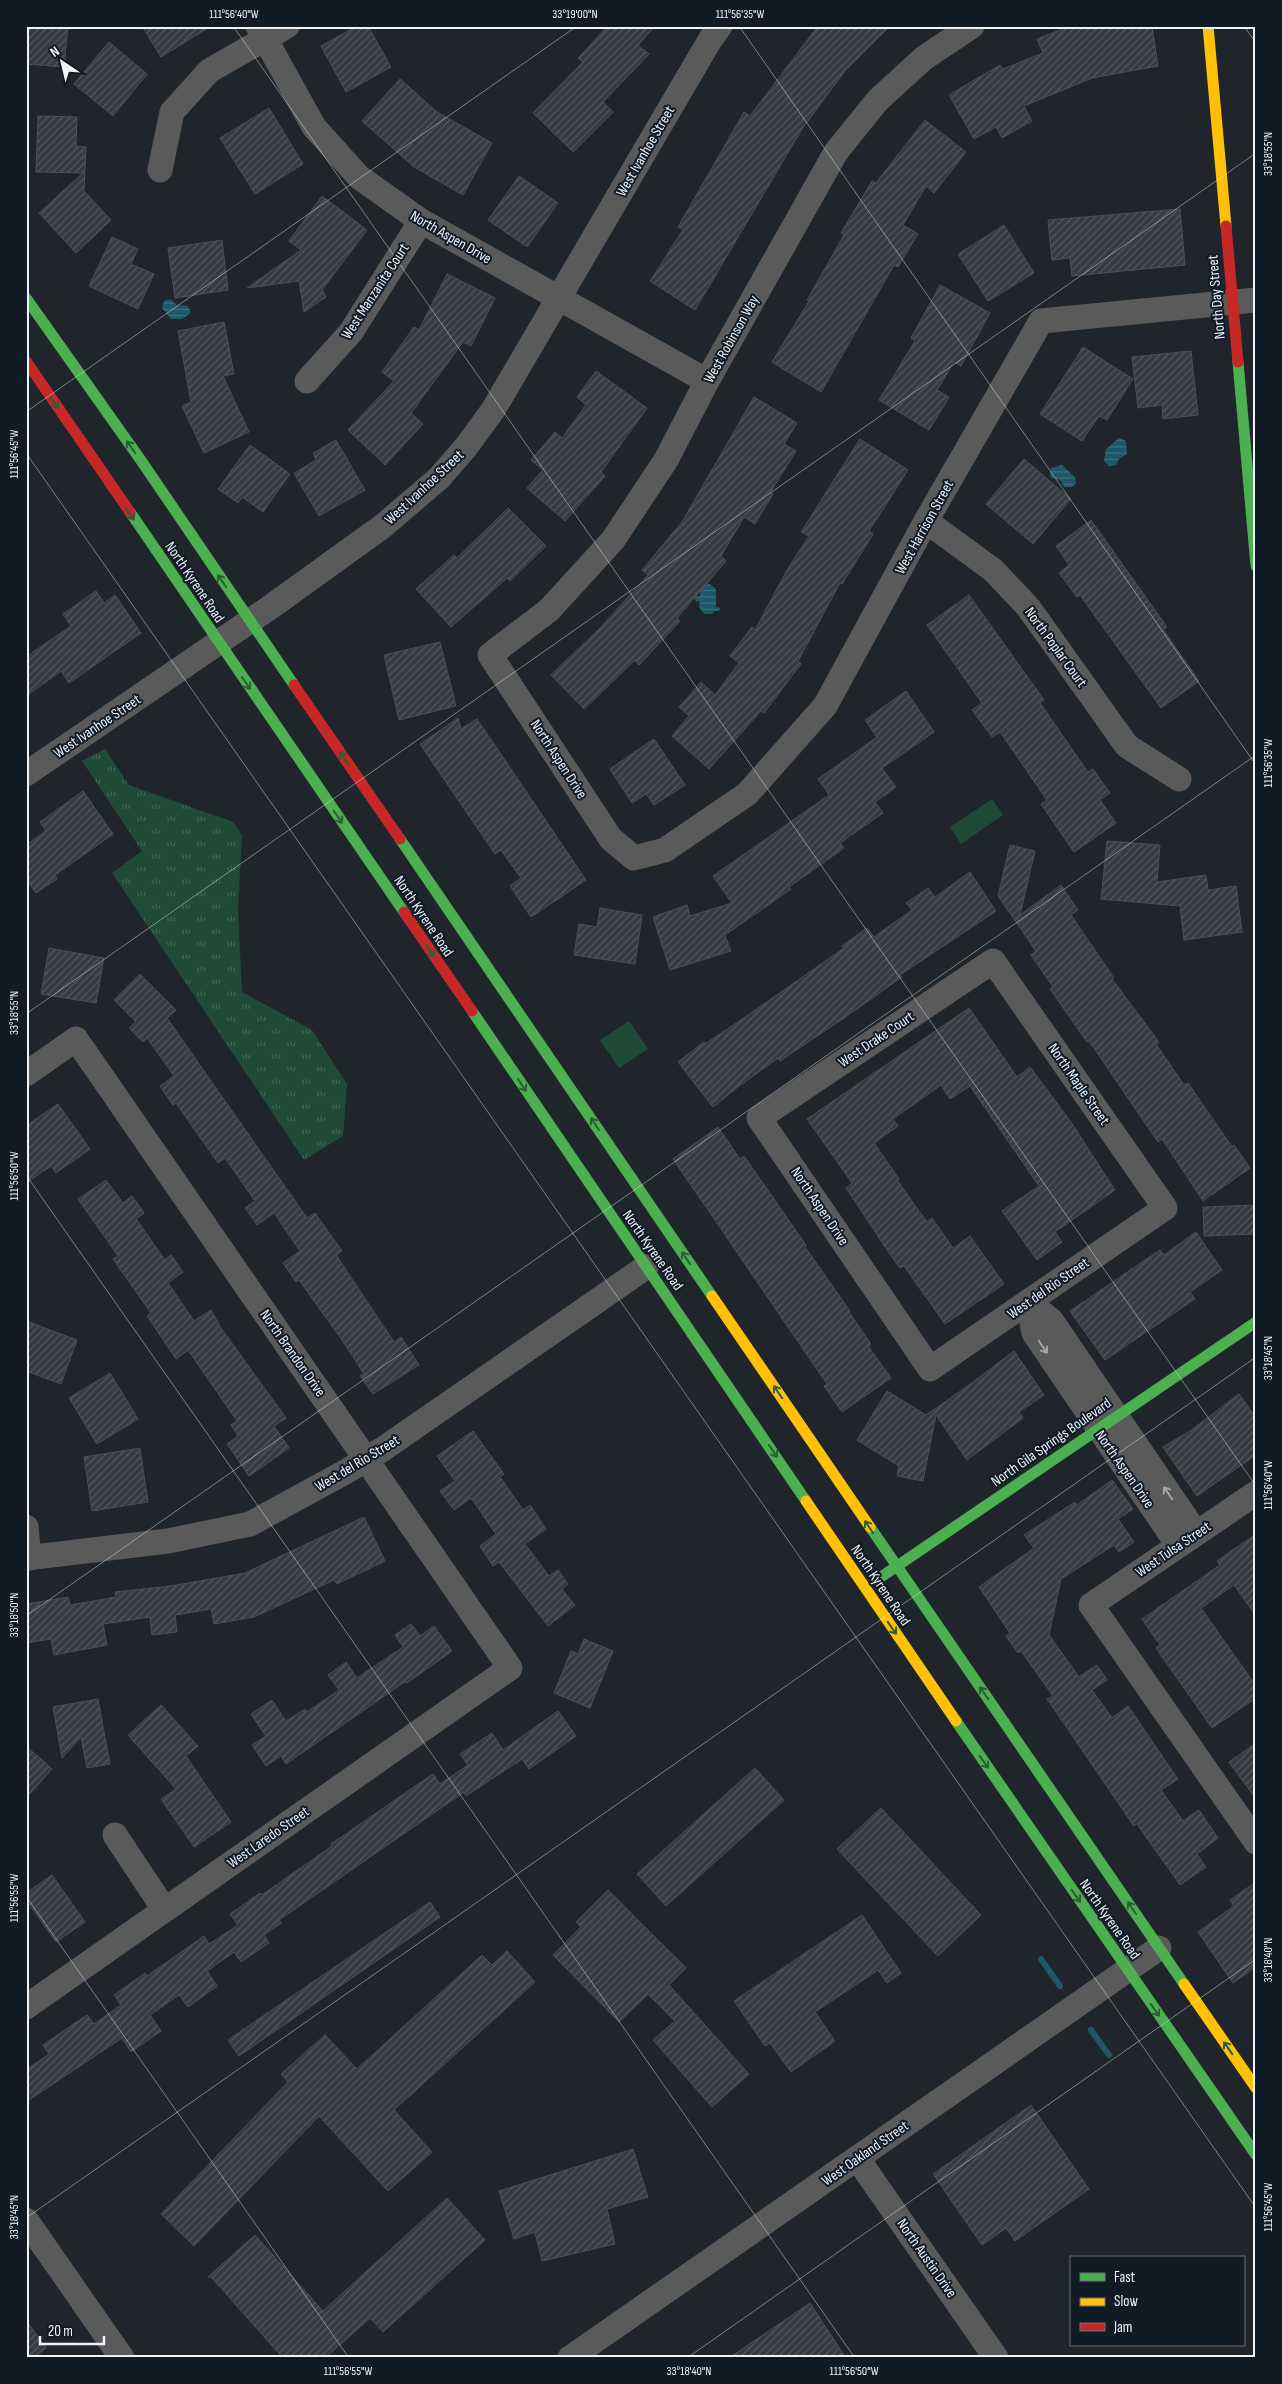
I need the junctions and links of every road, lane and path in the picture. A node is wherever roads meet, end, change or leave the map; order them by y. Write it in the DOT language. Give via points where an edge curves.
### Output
graph roads {
  1 [pos="287,26"];
  2 [pos="720,26"];
  3 [pos="972,26"];
  4 [pos="1208,26"];
  5 [pos="261,32"];
  6 [pos="160,170"];
  7 [pos="420,221"];
  8 [pos="26,298"];
  9 [pos="559,299"];
  10 [pos="1256,300"];
  11 [pos="1231,302"];
  12 [pos="26,361"];
  13 [pos="308,381"];
  14 [pos="707,381"];
  15 [pos="926,521"];
  16 [pos="1256,566"];
  17 [pos="250,621"];
  18 [pos="219,642"];
  19 [pos="490,655"];
  20 [pos="26,774"];
  21 [pos="1179,779"];
  22 [pos="634,858"];
  23 [pos="993,960"];
  24 [pos="26,1074"];
  25 [pos="760,1118"];
  26 [pos="1165,1208"];
  27 [pos="646,1267"];
  28 [pos="1028,1302"];
  29 [pos="1256,1322"];
  30 [pos="930,1369"];
  31 [pos="1106,1422"];
  32 [pos="367,1460"];
  33 [pos="1256,1493"];
  34 [pos="26,1527"];
  35 [pos="1187,1539"];
  36 [pos="28,1558"];
  37 [pos="896,1567"];
  38 [pos="864,1588"];
  39 [pos="510,1668"];
  40 [pos="114,1835"];
  41 [pos="1256,1842"];
  42 [pos="164,1909"];
  43 [pos="1159,1948"];
  44 [pos="1128,1970"];
  45 [pos="26,2007"];
  46 [pos="1256,2088"];
  47 [pos="1256,2155"];
  48 [pos="857,2158"];
  49 [pos="26,2220"];
  50 [pos="122,2358"];
  51 [pos="570,2358"];
  52 [pos="996,2358"];
  1 -- 5 [label="street"];
  2 -- 9 [label="street, West Ivanhoe Street"];
  3 -- 14 [label="street, West Robinson Way" via="924,58 878,100 836,152"];
  4 -- 11 [label="main road, North Day Street"];
  5 -- 6 [label="street" via="209,71 172,112"];
  5 -- 7 [label="street, North Aspen Drive" via="314,128 359,177"];
  7 -- 9 [label="street, North Aspen Drive"];
  7 -- 13 [label="street, West Manzanita Court" via="351,332"];
  17 -- 8 [label="main road, North Kyrene Road, one-way"];
  9 -- 14 [label="street, North Aspen Drive"];
  9 -- 17 [label="street, West Ivanhoe Street" via="493,410 439,478 383,526"];
  10 -- 11 [label="street, West Harrison Street"];
  11 -- 15 [label="street, West Harrison Street" via="1041,321"];
  11 -- 16 [label="main road, North Day Street"];
  12 -- 18 [label="main road, North Kyrene Road, one-way"];
  14 -- 19 [label="street, West Robinson Way" via="666,460 613,540 549,610"];
  15 -- 21 [label="street, North Poplar Court" via="992,570 1028,607 1127,746"];
  15 -- 22 [label="street, West Harrison Street" via="825,706 747,794 665,850"];
  17 -- 18 [label="street, West Ivanhoe Street"];
  37 -- 17 [label="main road, North Kyrene Road, one-way"];
  18 -- 20 [label="street, West Ivanhoe Street"];
  18 -- 27 [label="main road, North Kyrene Road, one-way"];
  19 -- 22 [label="street, North Aspen Drive" via="611,839"];
  23 -- 25 [label="street, West Drake Court"];
  23 -- 26 [label="street, North Maple Street"];
  24 -- 32 [label="street, North Brandon Drive" via="76,1039"];
  25 -- 30 [label="street, North Aspen Drive"];
  26 -- 28 [label="street, West del Rio Street"];
  27 -- 32 [label="street, West del Rio Street"];
  27 -- 38 [label="main road, North Kyrene Road, one-way"];
  28 -- 30 [label="street, West del Rio Street"];
  28 -- 31 [label="street, North Aspen Drive" via="1051,1320"];
  29 -- 31 [label="main road, North Gila Springs Boulevard"];
  31 -- 35 [label="street, North Aspen Drive"];
  31 -- 37 [label="main road, North Gila Springs Boulevard"];
  32 -- 36 [label="street, West del Rio Street" via="250,1524 168,1540"];
  32 -- 39 [label="street, North Brandon Drive"];
  33 -- 35 [label="street, West Tulsa Street"];
  34 -- 36 [label="street"];
  35 -- 41 [label="street, West Tulsa Street" via="1090,1605"];
  37 -- 38 [label="main road, North Gila Springs Boulevard"];
  43 -- 37 [label="main road, North Kyrene Road, one-way"];
  38 -- 44 [label="main road, North Kyrene Road, one-way"];
  39 -- 42 [label="street, West Laredo Street"];
  40 -- 42 [label="street"];
  42 -- 45 [label="street, West Laredo Street"];
  43 -- 44 [label="street, West Oakland Street"];
  46 -- 43 [label="main road, North Kyrene Road, one-way"];
  44 -- 47 [label="main road, North Kyrene Road, one-way"];
  44 -- 48 [label="street, West Oakland Street"];
  48 -- 51 [label="street, West Oakland Street"];
  48 -- 52 [label="street, North Austin Drive"];
  49 -- 50 [label="street"];
}
